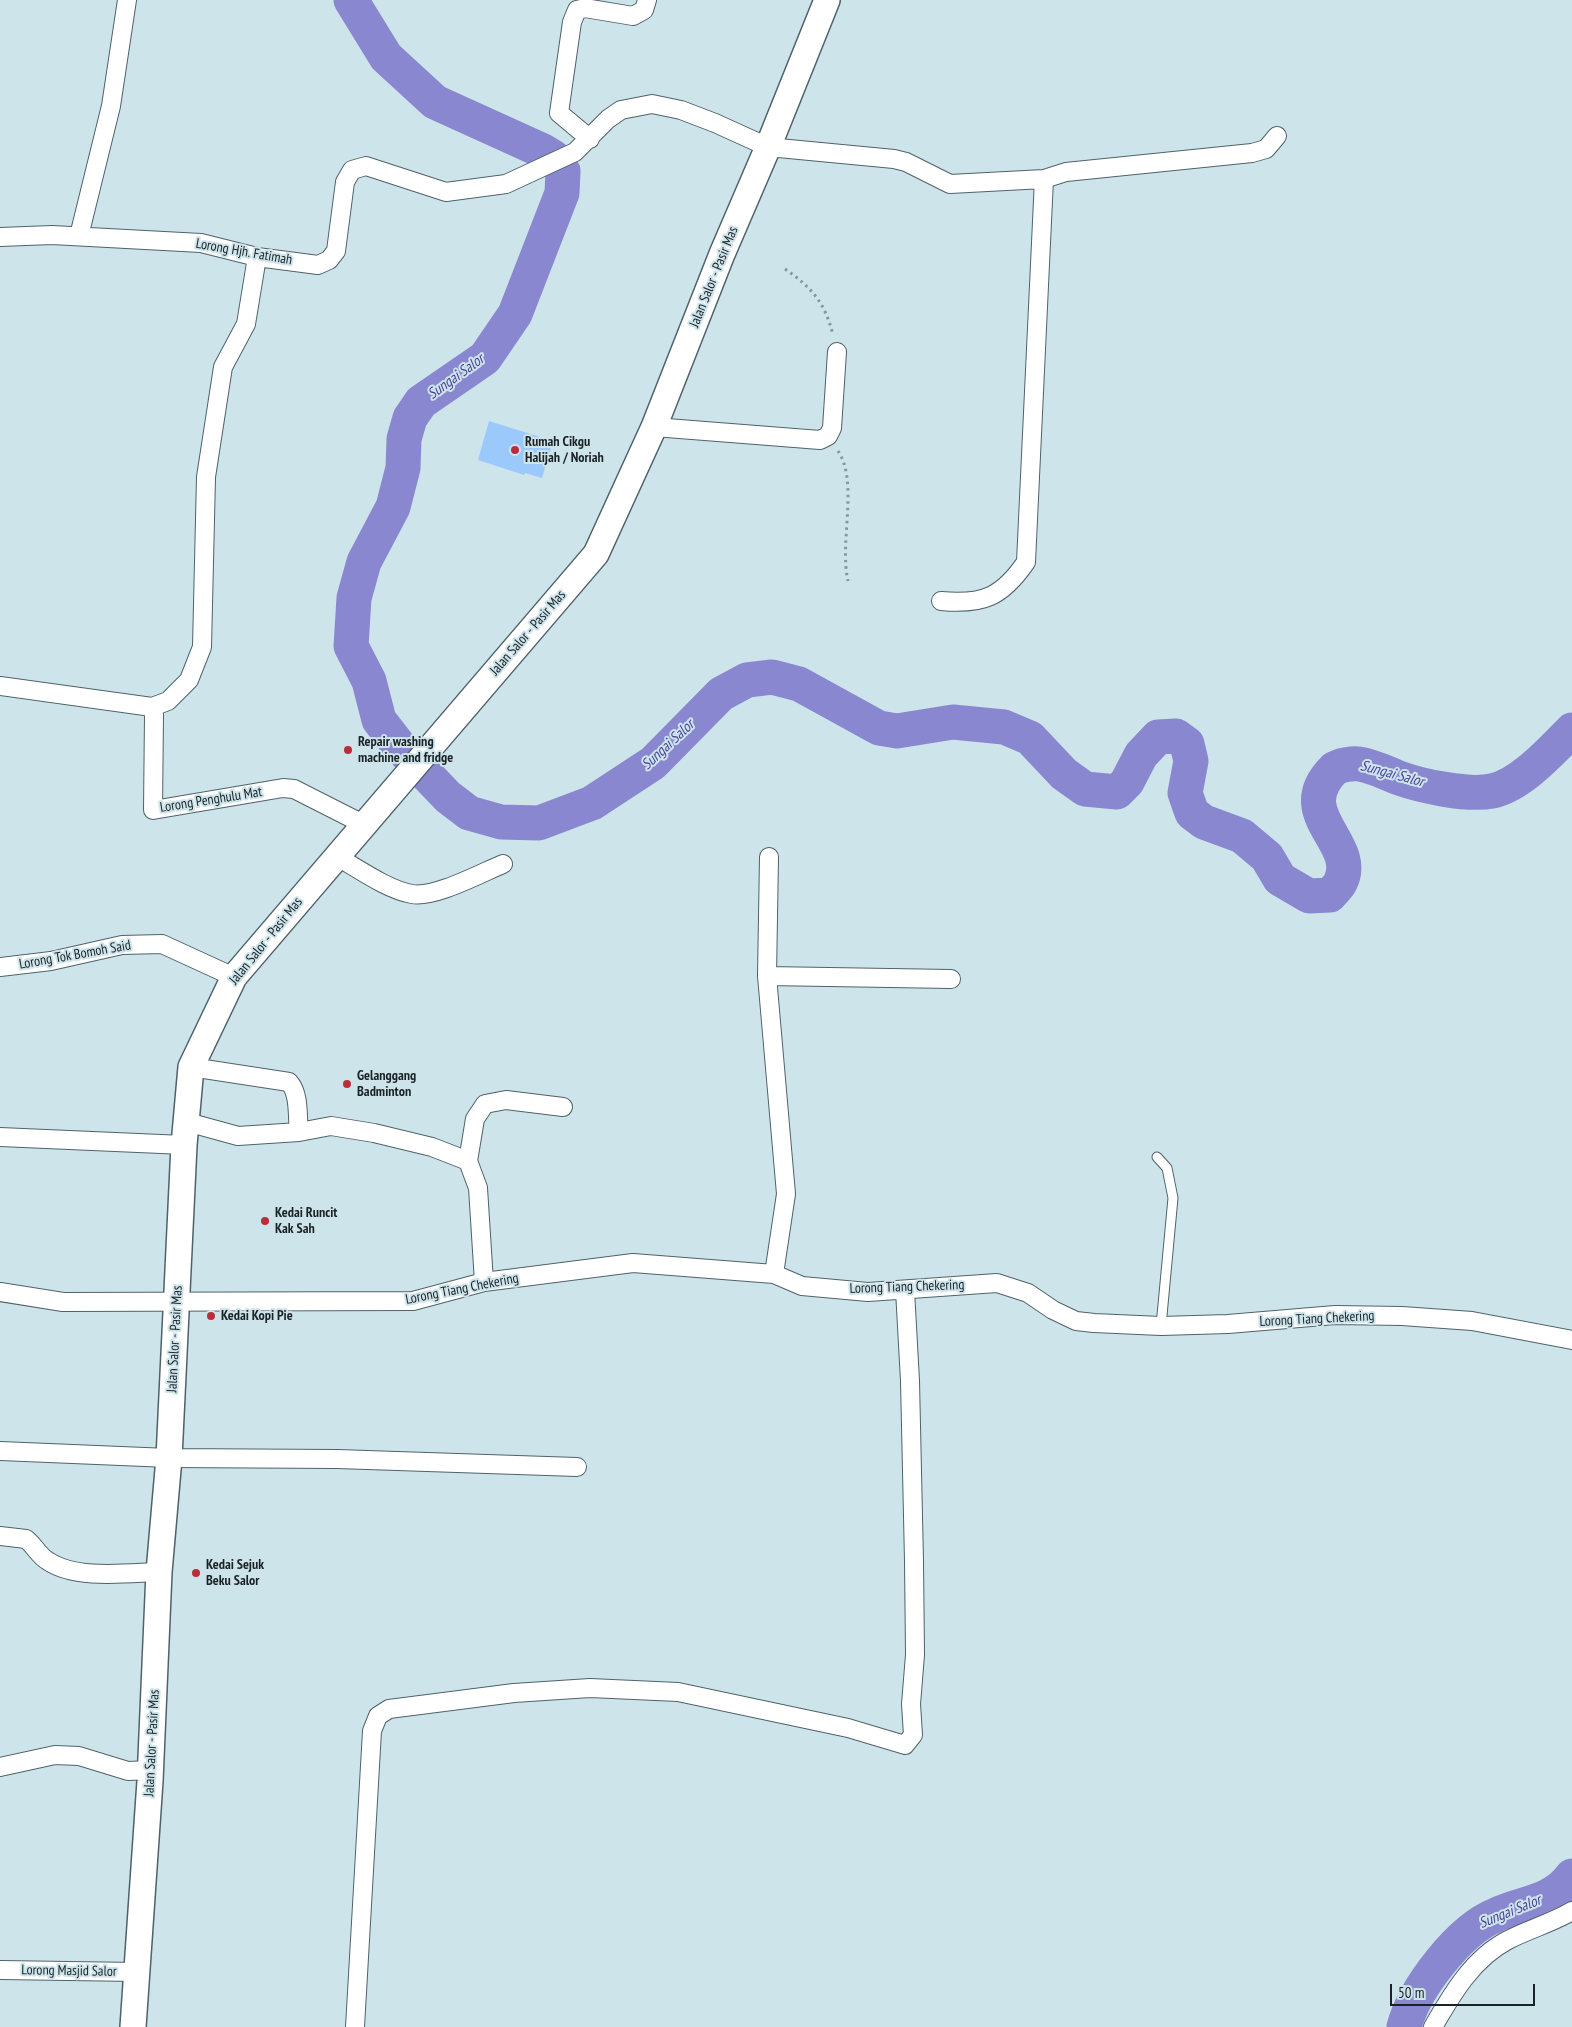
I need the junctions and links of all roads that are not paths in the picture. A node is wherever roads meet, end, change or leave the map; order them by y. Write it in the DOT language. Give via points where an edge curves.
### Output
graph roads {
  1 [pos="127,0"];
  2 [pos="647,0"];
  3 [pos="827,0"];
  4 [pos="1277,136"];
  5 [pos="590,139"];
  6 [pos="768,147"];
  7 [pos="1044,179"];
  8 [pos="79,236"];
  9 [pos="0,237"];
  10 [pos="257,257"];
  11 [pos="837,352"];
  12 [pos="654,427"];
  13 [pos="941,600"];
  14 [pos="0,686"];
  15 [pos="152,707"];
  16 [pos="363,824"];
  17 [pos="336,856"];
  18 [pos="769,857"];
  19 [pos="503,864"];
  20 [pos="0,967"];
  21 [pos="767,976"];
  22 [pos="234,977"];
  23 [pos="951,979"];
  24 [pos="191,1067"];
  25 [pos="563,1107"];
  26 [pos="299,1132"];
  27 [pos="185,1133"];
  28 [pos="0,1137"];
  29 [pos="1157,1157"];
  30 [pos="468,1161"];
  31 [pos="774,1274"];
  32 [pos="484,1282"];
  33 [pos="905,1290"];
  34 [pos="0,1292"];
  35 [pos="176,1302"];
  36 [pos="1161,1326"];
  37 [pos="1572,1340"];
  38 [pos="0,1450"];
  39 [pos="169,1458"];
  40 [pos="577,1467"];
  41 [pos="0,1536"];
  42 [pos="159,1572"];
  43 [pos="0,1767"];
  44 [pos="150,1770"];
  45 [pos="1572,1911"];
  46 [pos="0,1970"];
  47 [pos="137,1972"];
  48 [pos="133,2027"];
  49 [pos="355,2027"];
  50 [pos="1433,2027"];
  1 -- 8 [label="street" via="111,106"];
  2 -- 5 [label="street" via="644,10 633,16 585,8 577,10 572,22 559,113"];
  3 -- 6 [label="main road, Jalan Salor - Pasir Mas"];
  4 -- 7 [label="street, Lorong Hjh. Fatimah" via="1266,149 1252,153 1066,172"];
  5 -- 6 [label="street, Lorong Hjh. Fatimah" via="621,110 652,104 681,110"];
  5 -- 10 [label="street, Lorong Hjh. Fatimah" via="575,152 506,184 446,192 366,166 352,170 345,182 336,251 329,260 318,264"];
  6 -- 7 [label="street, Lorong Hjh. Fatimah" via="894,159 950,184"];
  6 -- 12 [label="main road, Jalan Salor - Pasir Mas"];
  7 -- 13 [label="street" via="1026,562 1012,583 993,596 966,603"];
  8 -- 9 [label="street, Lorong Hjh. Fatimah"];
  8 -- 10 [label="street, Lorong Hjh. Fatimah" via="202,243"];
  10 -- 15 [label="street" via="246,324 223,367 206,477 202,647 189,680 168,701"];
  11 -- 12 [label="street" via="832,428 828,436 820,440"];
  12 -- 16 [label="main road, Jalan Salor - Pasir Mas" via="596,554"];
  14 -- 15 [label="street"];
  15 -- 16 [label="street, Lorong Penghulu Mat" via="153,810 282,788 294,789"];
  16 -- 17 [label="main road, Jalan Salor - Pasir Mas"];
  17 -- 19 [label="street" via="413,894 431,893"];
  17 -- 22 [label="main road, Jalan Salor - Pasir Mas"];
  18 -- 21 [label="street"];
  20 -- 22 [label="street, Lorong Tok Bomoh Said" via="51,961 122,945 162,944"];
  21 -- 23 [label="street"];
  21 -- 31 [label="street" via="786,1194"];
  22 -- 24 [label="main road, Jalan Salor - Pasir Mas"];
  24 -- 26 [label="street" via="289,1082 296,1094"];
  24 -- 27 [label="main road, Jalan Salor - Pasir Mas"];
  25 -- 30 [label="street" via="506,1100 484,1104 476,1118"];
  26 -- 27 [label="street" via="238,1136"];
  26 -- 30 [label="street" via="331,1126 374,1132 449,1152"];
  27 -- 28 [label="street"];
  27 -- 35 [label="main road, Jalan Salor - Pasir Mas"];
  29 -- 36 [label="lane" via="1167,1168 1173,1198"];
  30 -- 32 [label="street" via="478,1188"];
  31 -- 32 [label="street, Lorong Tiang Chekering" via="633,1263"];
  31 -- 33 [label="street, Lorong Tiang Chekering" via="802,1286 868,1292"];
  32 -- 35 [label="street, Lorong Tiang Chekering" via="413,1301"];
  33 -- 36 [label="street, Lorong Tiang Chekering" via="998,1283 1028,1293 1076,1321"];
  33 -- 49 [label="street" via="914,1562 913,1735 905,1745 848,1728 758,1708 668,1692 590,1688 514,1692 389,1709 378,1716 372,1731"];
  34 -- 35 [label="street, Lorong Tiang Chekering" via="64,1302"];
  35 -- 39 [label="main road, Jalan Salor - Pasir Mas"];
  36 -- 37 [label="street, Lorong Tiang Chekering" via="1335,1315 1402,1316 1472,1321"];
  38 -- 39 [label="street"];
  39 -- 40 [label="street" via="337,1459"];
  39 -- 42 [label="main road, Jalan Salor - Pasir Mas"];
  41 -- 42 [label="street" via="26,1539 53,1565 93,1575"];
  42 -- 44 [label="main road, Jalan Salor - Pasir Mas"];
  43 -- 44 [label="street" via="54,1755 78,1756 128,1771"];
  44 -- 47 [label="main road, Jalan Salor - Pasir Mas"];
  45 -- 50 [label="street" via="1507,1941 1484,1958 1465,1976"];
  46 -- 47 [label="street, Lorong Masjid Salor"];
  47 -- 48 [label="main road, Jalan Salor - Pasir Mas"];
}
